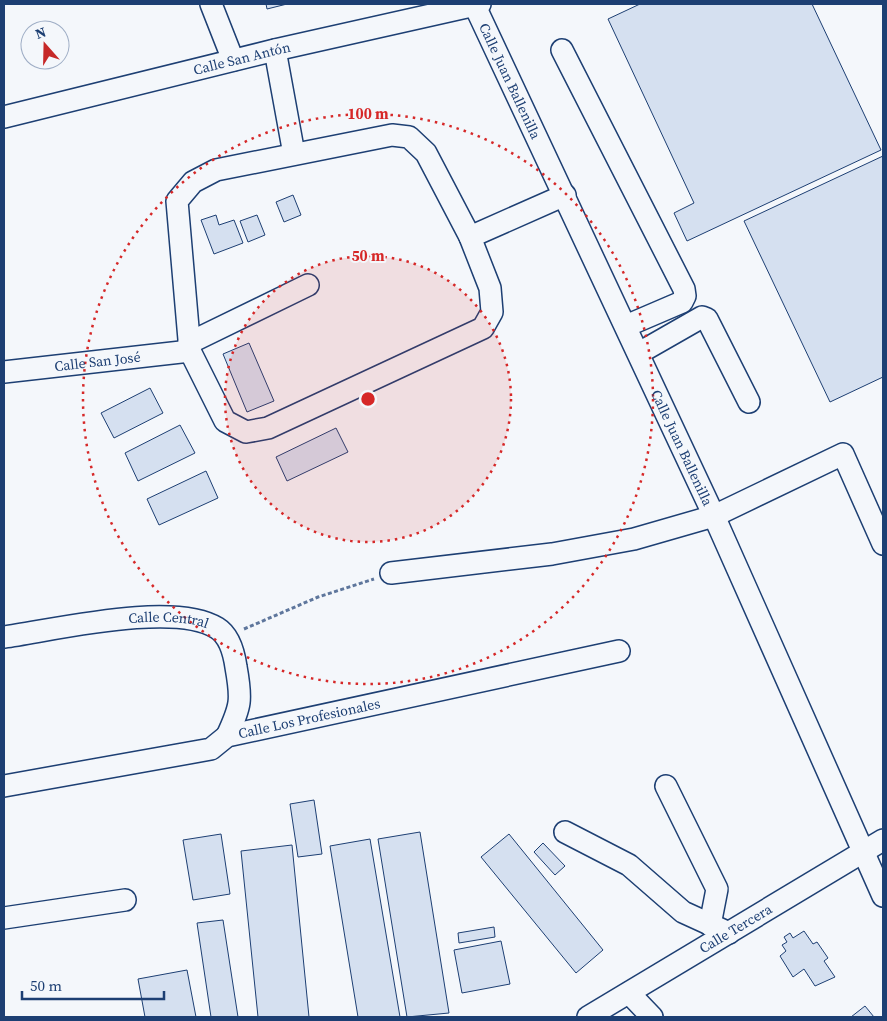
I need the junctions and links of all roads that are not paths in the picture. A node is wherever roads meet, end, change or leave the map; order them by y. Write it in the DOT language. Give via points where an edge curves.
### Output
graph roads {
  1 [pos="211,4"];
  2 [pos="476,4"];
  3 [pos="275,50"];
  4 [pos="562,50"];
  5 [pos="233,60"];
  6 [pos="4,117"];
  7 [pos="294,154"];
  8 [pos="566,195"];
  9 [pos="470,238"];
  10 [pos="308,285"];
  11 [pos="685,296"];
  12 [pos="695,321"];
  13 [pos="626,326"];
  14 [pos="189,344"];
  15 [pos="639,352"];
  16 [pos="4,358"];
  17 [pos="4,372"];
  18 [pos="749,402"];
  19 [pos="714,516"];
  20 [pos="883,544"];
  21 [pos="391,573"];
  22 [pos="4,638"];
  23 [pos="618,651"];
  24 [pos="226,736"];
  25 [pos="4,786"];
  26 [pos="666,786"];
  27 [pos="565,832"];
  28 [pos="883,840"];
  29 [pos="864,854"];
  30 [pos="883,896"];
  31 [pos="125,900"];
  32 [pos="4,918"];
  33 [pos="720,929"];
  34 [pos="629,993"];
  35 [pos="588,1017"];
  36 [pos="652,1017"];
  1 -- 5 [label="street"];
  2 -- 3 [label="street, Calle San Antón"];
  2 -- 8 [label="street, Calle Juan Ballenilla"];
  3 -- 5 [label="street, Calle San Antón"];
  3 -- 7 [label="street"];
  4 -- 11 [label="street" via="682,284"];
  5 -- 6 [label="street, Calle San Antón"];
  7 -- 9 [label="street" via="392,135 409,137 426,152"];
  7 -- 14 [label="street" via="216,170 193,182 177,201"];
  8 -- 9 [label="street"];
  8 -- 13 [label="street, Calle Juan Ballenilla"];
  9 -- 14 [label="street" via="490,288 492,312 484,328 268,428 246,432 225,421"];
  10 -- 14 [label="street"];
  11 -- 12 [label="street"];
  11 -- 13 [label="street" via="682,302"];
  12 -- 15 [label="street"];
  12 -- 18 [label="street" via="702,317 707,320"];
  13 -- 15 [label="street, Calle Juan Ballenilla"];
  14 -- 16 [label="street, Calle San José"];
  14 -- 17 [label="street, Calle San José"];
  15 -- 19 [label="street, Calle Juan Ballenilla"];
  19 -- 20 [label="street" via="842,454"];
  19 -- 21 [label="street" via="634,539 552,554"];
  19 -- 29 [label="street, Calle Juan Ballenilla"];
  22 -- 24 [label="street, Calle Central" via="149,615 193,618 218,628 233,648 241,696 235,720"];
  23 -- 24 [label="street, Calle Los Profesionales"];
  24 -- 25 [label="street, Calle Los Profesionales" via="211,750"];
  26 -- 33 [label="street" via="717,889"];
  27 -- 33 [label="street" via="629,865 683,912"];
  28 -- 29 [label="street, Calle Tercera"];
  29 -- 30 [label="street, Calle Juan Ballenilla"];
  29 -- 33 [label="street, Calle Tercera"];
  31 -- 32 [label="street"];
  33 -- 34 [label="street, Calle Tercera"];
  34 -- 35 [label="street, Calle Tercera"];
  34 -- 36 [label="street"];
}
